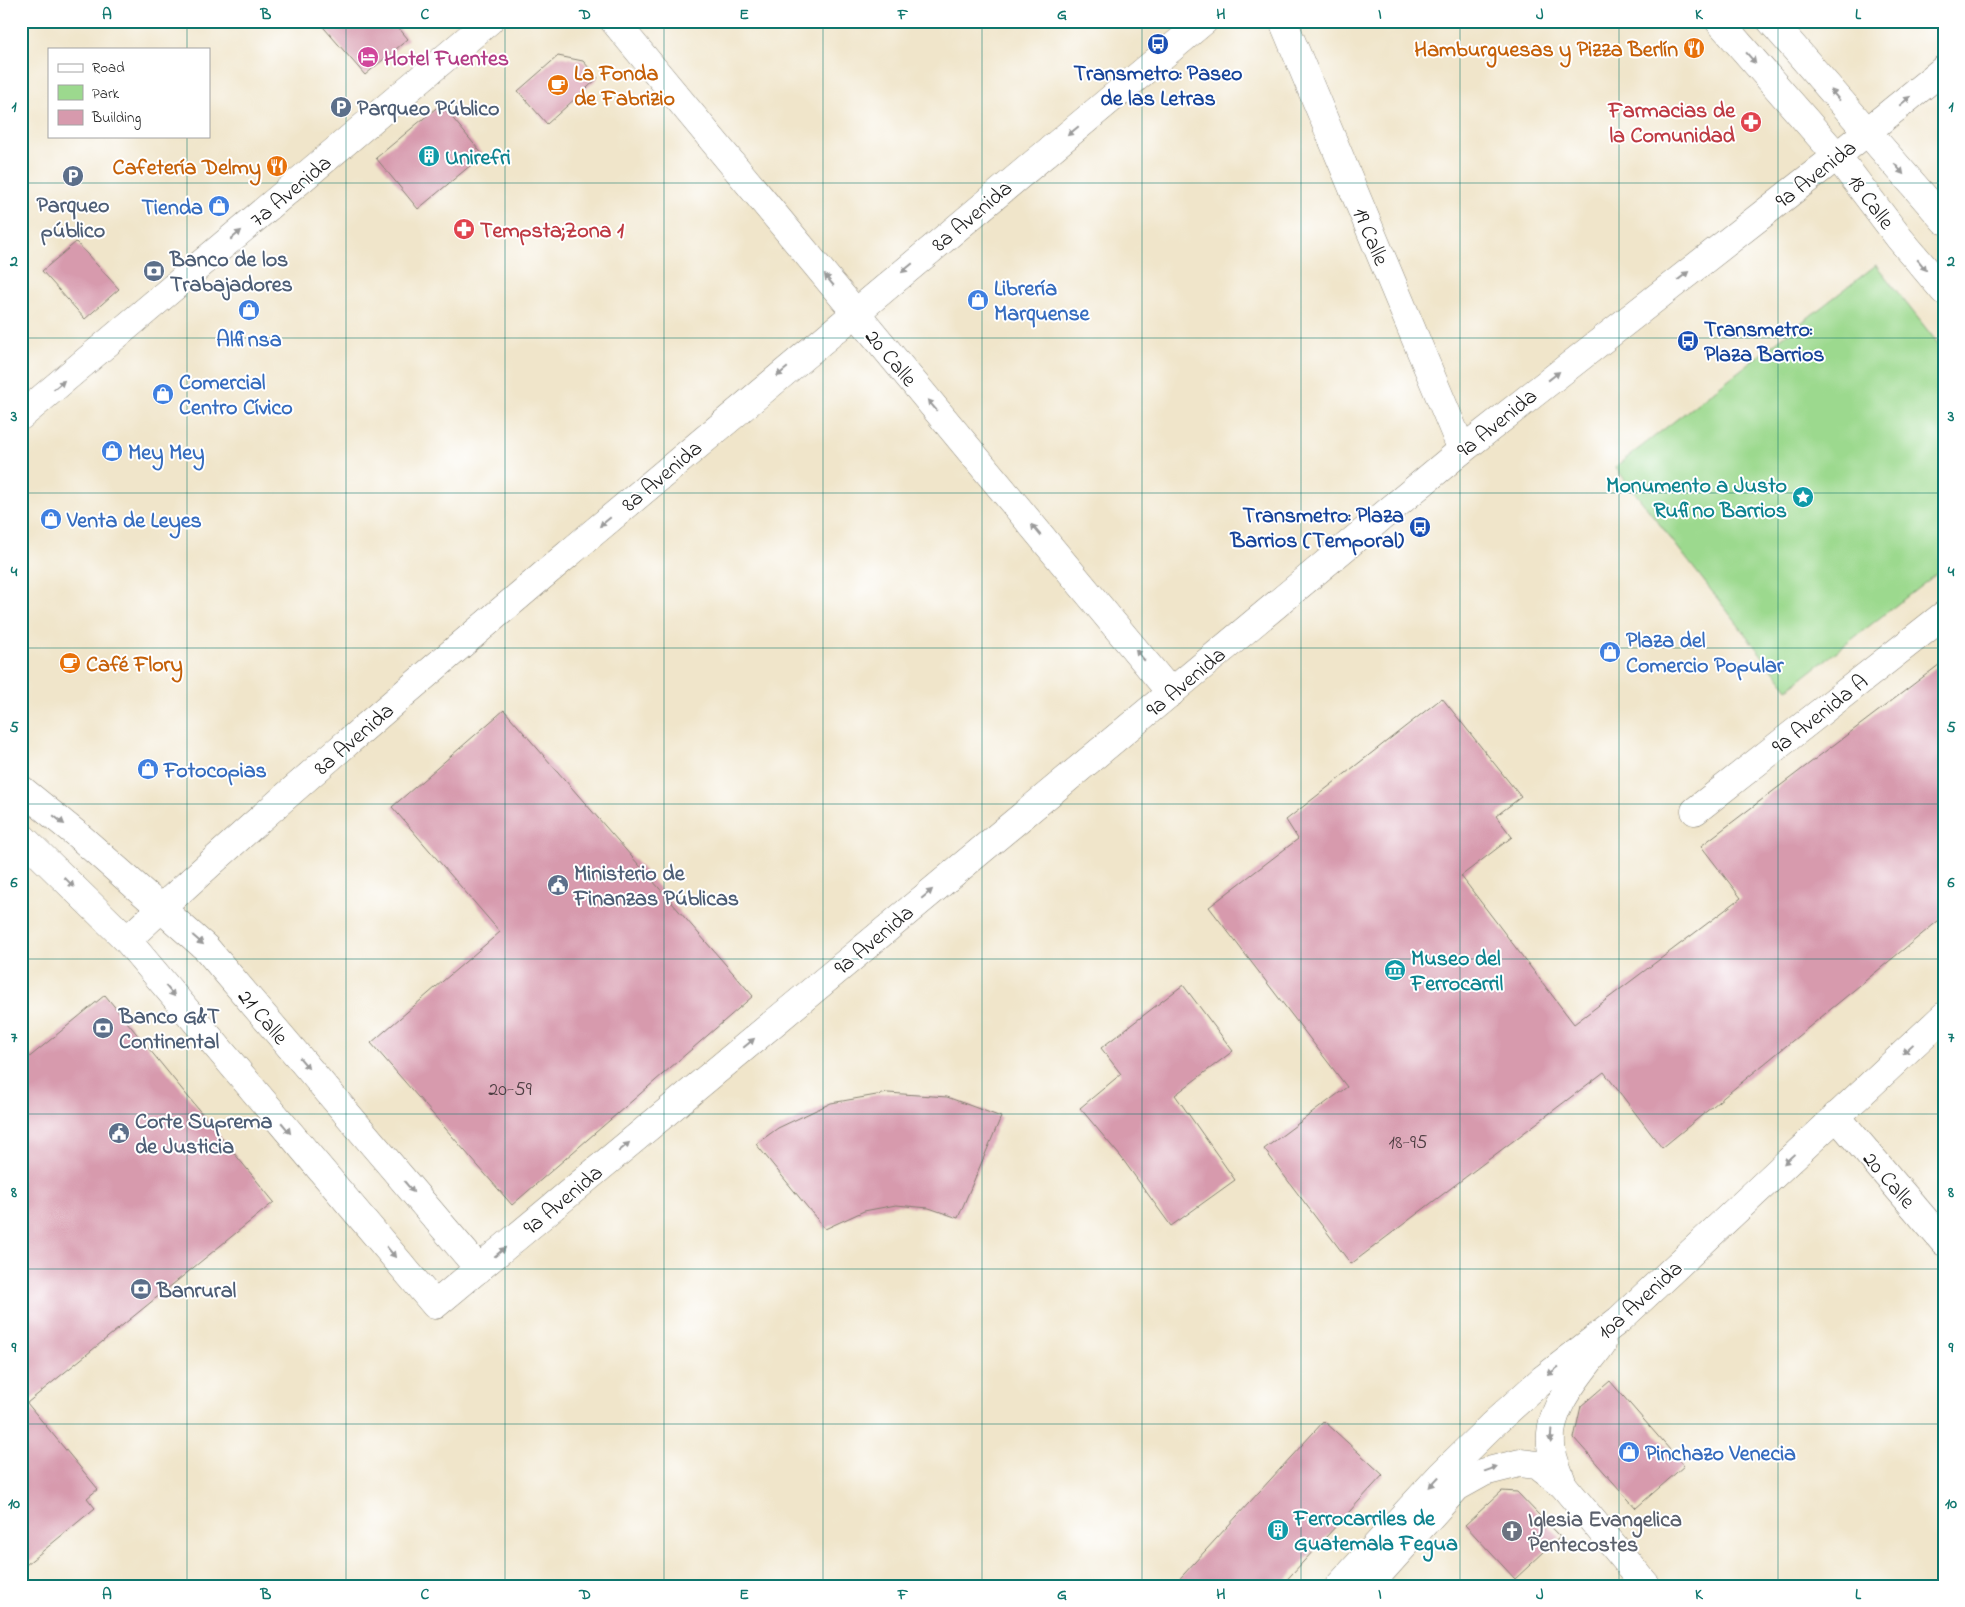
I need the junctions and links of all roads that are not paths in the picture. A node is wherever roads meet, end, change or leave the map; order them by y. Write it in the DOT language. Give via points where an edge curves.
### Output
graph roads {
  1 [pos="489,21"];
  2 [pos="614,21"];
  3 [pos="1204,21"];
  4 [pos="1283,21"];
  5 [pos="1719,21"];
  6 [pos="1771,21"];
  7 [pos="1944,69"];
  8 [pos="1867,132"];
  9 [pos="1838,156"];
  10 [pos="1944,220"];
  11 [pos="1944,291"];
  12 [pos="854,311"];
  13 [pos="21,416"];
  14 [pos="1462,450"];
  15 [pos="1944,616"];
  16 [pos="1171,693"];
  17 [pos="21,789"];
  18 [pos="1695,811"];
  19 [pos="21,836"];
  20 [pos="160,909"];
  21 [pos="127,940"];
  22 [pos="1944,1016"];
  23 [pos="1836,1116"];
  24 [pos="1944,1242"];
  25 [pos="479,1269"];
  26 [pos="1619,1320"];
  27 [pos="1563,1485"];
  28 [pos="1339,1586"];
  29 [pos="1368,1586"];
  30 [pos="1647,1586"];
  13 -- 1 [label="street, 7a Avenida, one-way"];
  12 -- 2 [label="street, 20 Calle, one-way"];
  3 -- 12 [label="street, 8a Avenida, one-way"];
  4 -- 14 [label="street, 19 Calle"];
  5 -- 9 [label="street, 18 Calle, one-way"];
  8 -- 6 [label="street, 18 Calle, one-way"];
  8 -- 7 [label="street, 9a Avenida, one-way"];
  8 -- 9 [label="street, 9a Avenida"];
  8 -- 10 [label="street, 18 Calle, one-way"];
  9 -- 11 [label="street, 18 Calle, one-way"];
  14 -- 9 [label="street, 9a Avenida, one-way"];
  16 -- 12 [label="street, 20 Calle, one-way"];
  12 -- 20 [label="street, 8a Avenida, one-way" via="410,687"];
  14 -- 16 [label="street, 9a Avenida"];
  15 -- 18 [label="street, 9a Avenida A"];
  25 -- 16 [label="street, 9a Avenida, one-way"];
  17 -- 20 [label="street, 21 Calle, one-way"];
  19 -- 21 [label="street, one-way"];
  20 -- 21 [label="street, 8a Avenida"];
  20 -- 25 [label="street, 21 Calle, one-way" via="206,948"];
  21 -- 25 [label="street, 9a Avenida, one-way" via="436,1305"];
  22 -- 23 [label="street, 10a Avenida, one-way"];
  23 -- 24 [label="street, 20 Calle"];
  23 -- 26 [label="street, 10a Avenida, one-way"];
  26 -- 27 [label="street, one-way" via="1564,1398 1552,1422 1552,1452"];
  26 -- 28 [label="street, 10a Avenida, one-way" via="1542,1378 1491,1426 1441,1475"];
  29 -- 27 [label="street, one-way" via="1449,1494 1470,1478 1503,1465 1529,1464 1544,1470"];
  27 -- 30 [label="street"];
}
